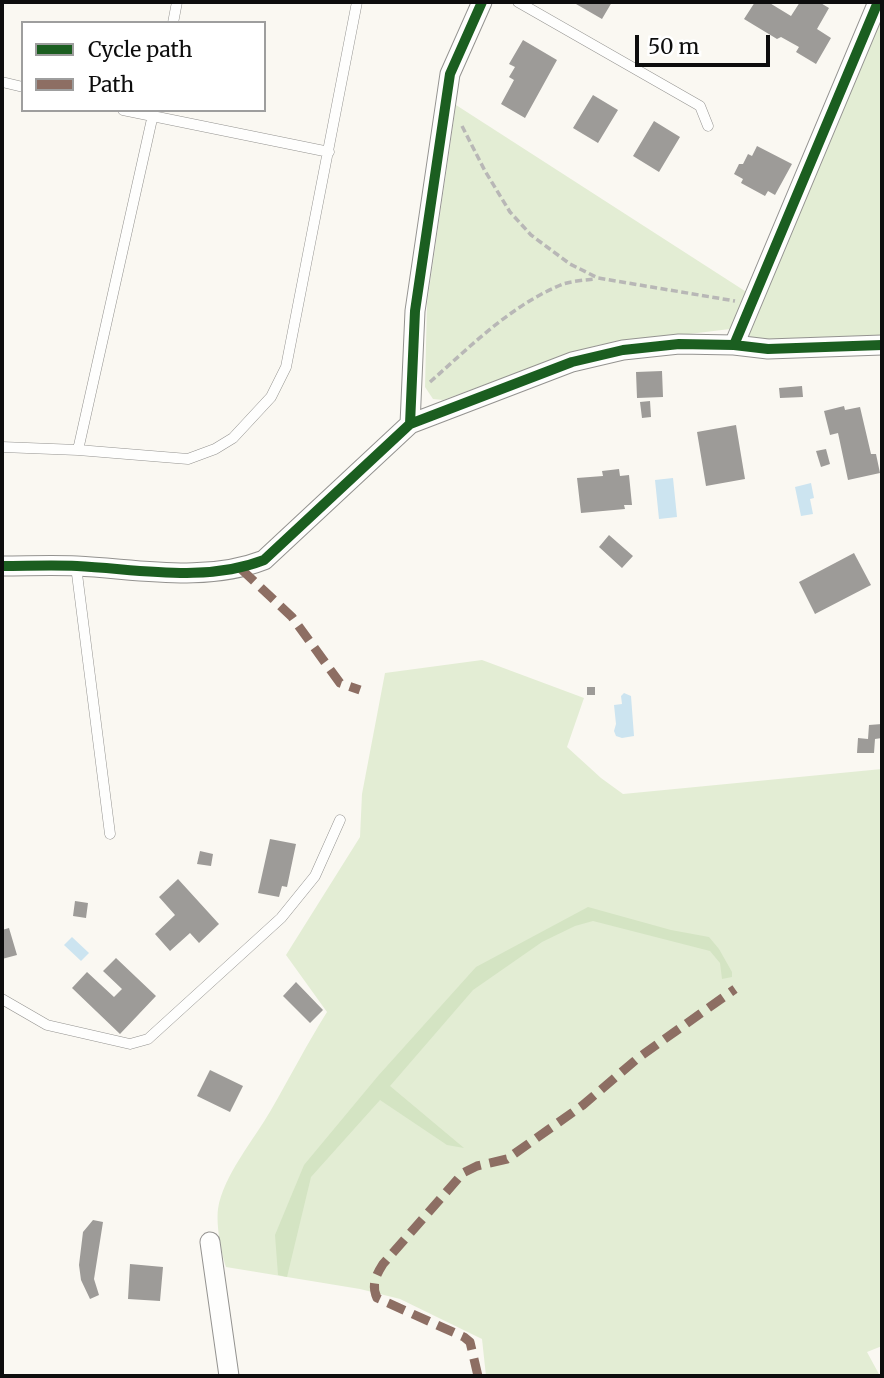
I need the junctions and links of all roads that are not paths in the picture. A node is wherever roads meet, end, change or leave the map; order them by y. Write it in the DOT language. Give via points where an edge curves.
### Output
graph roads {
  1 [pos="177,2"];
  2 [pos="357,2"];
  3 [pos="482,2"];
  4 [pos="518,2"];
  5 [pos="878,2"];
  6 [pos="173,21"];
  7 [pos="2,82"];
  8 [pos="21,87"];
  9 [pos="153,114"];
  10 [pos="708,126"];
  11 [pos="329,152"];
  12 [pos="734,345"];
  13 [pos="882,345"];
  14 [pos="410,424"];
  15 [pos="2,447"];
  16 [pos="78,450"];
  17 [pos="2,566"];
  18 [pos="76,566"];
  19 [pos="340,820"];
  20 [pos="110,834"];
  21 [pos="2,999"];
  22 [pos="210,1242"];
  23 [pos="229,1376"];
  1 -- 6 [label="lane"];
  2 -- 11 [label="lane"];
  3 -- 14 [label="street" via="450,74 415,311"];
  4 -- 10 [label="lane" via="700,106"];
  5 -- 12 [label="street"];
  7 -- 8 [label="lane"];
  9 -- 11 [label="lane"];
  9 -- 16 [label="lane"];
  11 -- 16 [label="lane" via="286,367 271,397 233,438 188,459"];
  12 -- 13 [label="street" via="768,349"];
  12 -- 14 [label="street" via="679,344 572,362"];
  14 -- 18 [label="street" via="264,560 218,572"];
  15 -- 16 [label="lane"];
  17 -- 18 [label="street"];
  18 -- 20 [label="lane"];
  19 -- 21 [label="lane" via="315,876 281,918 148,1039 130,1044 47,1025"];
  22 -- 23 [label="street"];
}
